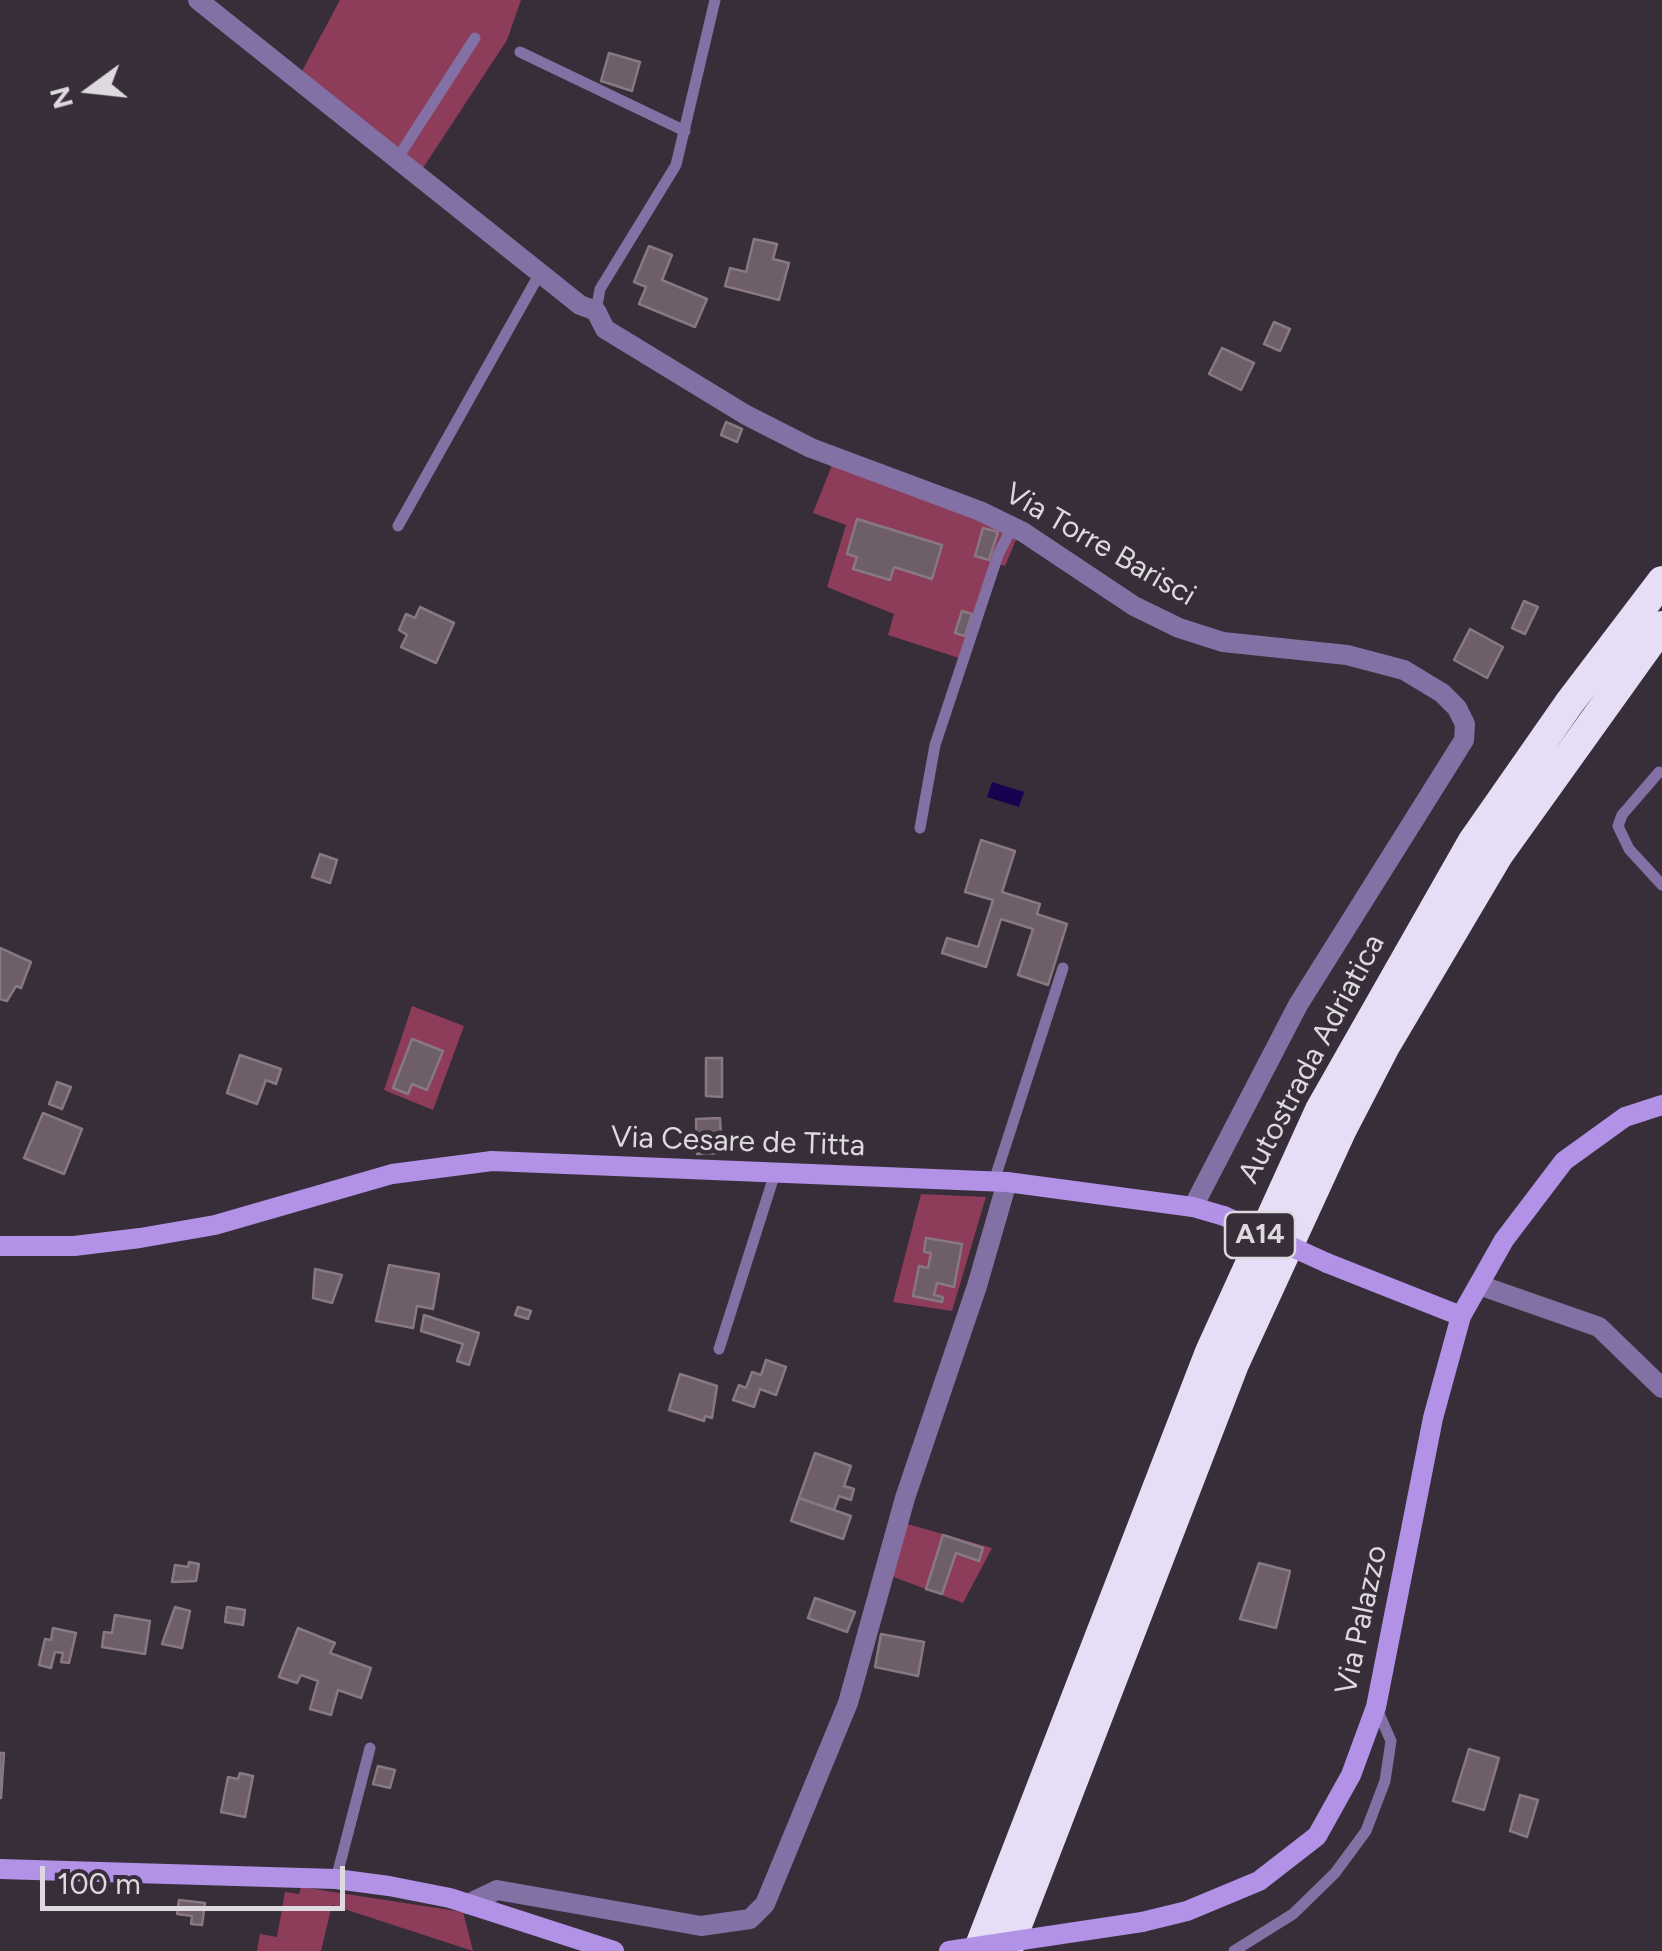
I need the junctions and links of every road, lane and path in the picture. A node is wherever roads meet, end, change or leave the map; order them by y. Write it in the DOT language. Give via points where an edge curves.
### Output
graph roads {
  1 [pos="198,0"];
  2 [pos="716,0"];
  3 [pos="475,38"];
  4 [pos="520,52"];
  5 [pos="686,132"];
  6 [pos="397,159"];
  7 [pos="540,273"];
  8 [pos="596,310"];
  9 [pos="398,526"];
  10 [pos="1012,527"];
  11 [pos="1662,581"];
  12 [pos="1662,626"];
  13 [pos="1659,772"];
  14 [pos="920,828"];
  15 [pos="1662,885"];
  16 [pos="1063,968"];
  17 [pos="1662,1105"];
  18 [pos="775,1174"];
  19 [pos="1000,1182"];
  20 [pos="1193,1207"];
  21 [pos="0,1246"];
  22 [pos="1479,1285"];
  23 [pos="1462,1316"];
  24 [pos="720,1349"];
  25 [pos="1662,1388"];
  26 [pos="1376,1706"];
  27 [pos="370,1748"];
  28 [pos="0,1869"];
  29 [pos="336,1880"];
  30 [pos="468,1904"];
  31 [pos="614,1951"];
  32 [pos="949,1951"];
  33 [pos="978,1951"];
  34 [pos="1007,1951"];
  35 [pos="1234,1951"];
  1 -- 6 [label="street, Via Torre Barisci"];
  2 -- 5 [label="lane"];
  3 -- 6 [label="lane"];
  4 -- 5 [label="lane"];
  5 -- 8 [label="lane" via="676,165 600,289"];
  6 -- 7 [label="street, Via Torre Barisci"];
  7 -- 8 [label="street, Via Torre Barisci"];
  7 -- 9 [label="lane"];
  8 -- 10 [label="street, Via Torre Barisci" via="606,329 746,415 810,448"];
  10 -- 14 [label="lane" via="936,745"];
  10 -- 20 [label="street, Via Torre Barisci" via="1179,628 1223,642 1348,655 1404,670 1442,693 1466,724 1464,740 1298,1006"];
  11 -- 33 [label="highway, Autostrada Adriatica / A14" via="1473,841 1320,1110 1210,1352"];
  12 -- 34 [label="highway, Autostrada Adriatica / A14" via="1498,855 1384,1046 1319,1174 1234,1364"];
  13 -- 15 [label="lane" via="1618,826 1629,850"];
  16 -- 19 [label="lane"];
  17 -- 22 [label="street, Via Palazzo" via="1625,1117 1564,1161"];
  18 -- 19 [label="street, Via Cesare de Titta"];
  18 -- 21 [label="street, Via Cesare de Titta" via="492,1161 436,1166 214,1225 74,1246"];
  18 -- 24 [label="lane"];
  19 -- 20 [label="street, Via Cesare de Titta"];
  19 -- 30 [label="street" via="977,1286 905,1498 848,1703 765,1904 750,1918 701,1926 497,1890"];
  20 -- 23 [label="street, Via Cesare de Titta, bridge"];
  22 -- 23 [label="street, Via Palazzo"];
  22 -- 25 [label="street" via="1599,1327"];
  23 -- 26 [label="street, Via Palazzo" via="1433,1418"];
  26 -- 32 [label="street, Via Palazzo, bridge" via="1351,1775 1317,1836 1290,1861 1224,1896 1142,1922"];
  26 -- 35 [label="lane" via="1391,1741 1366,1831 1293,1914"];
  27 -- 29 [label="lane"];
  28 -- 29 [label="street"];
  29 -- 30 [label="street"];
  30 -- 31 [label="street"];
}
